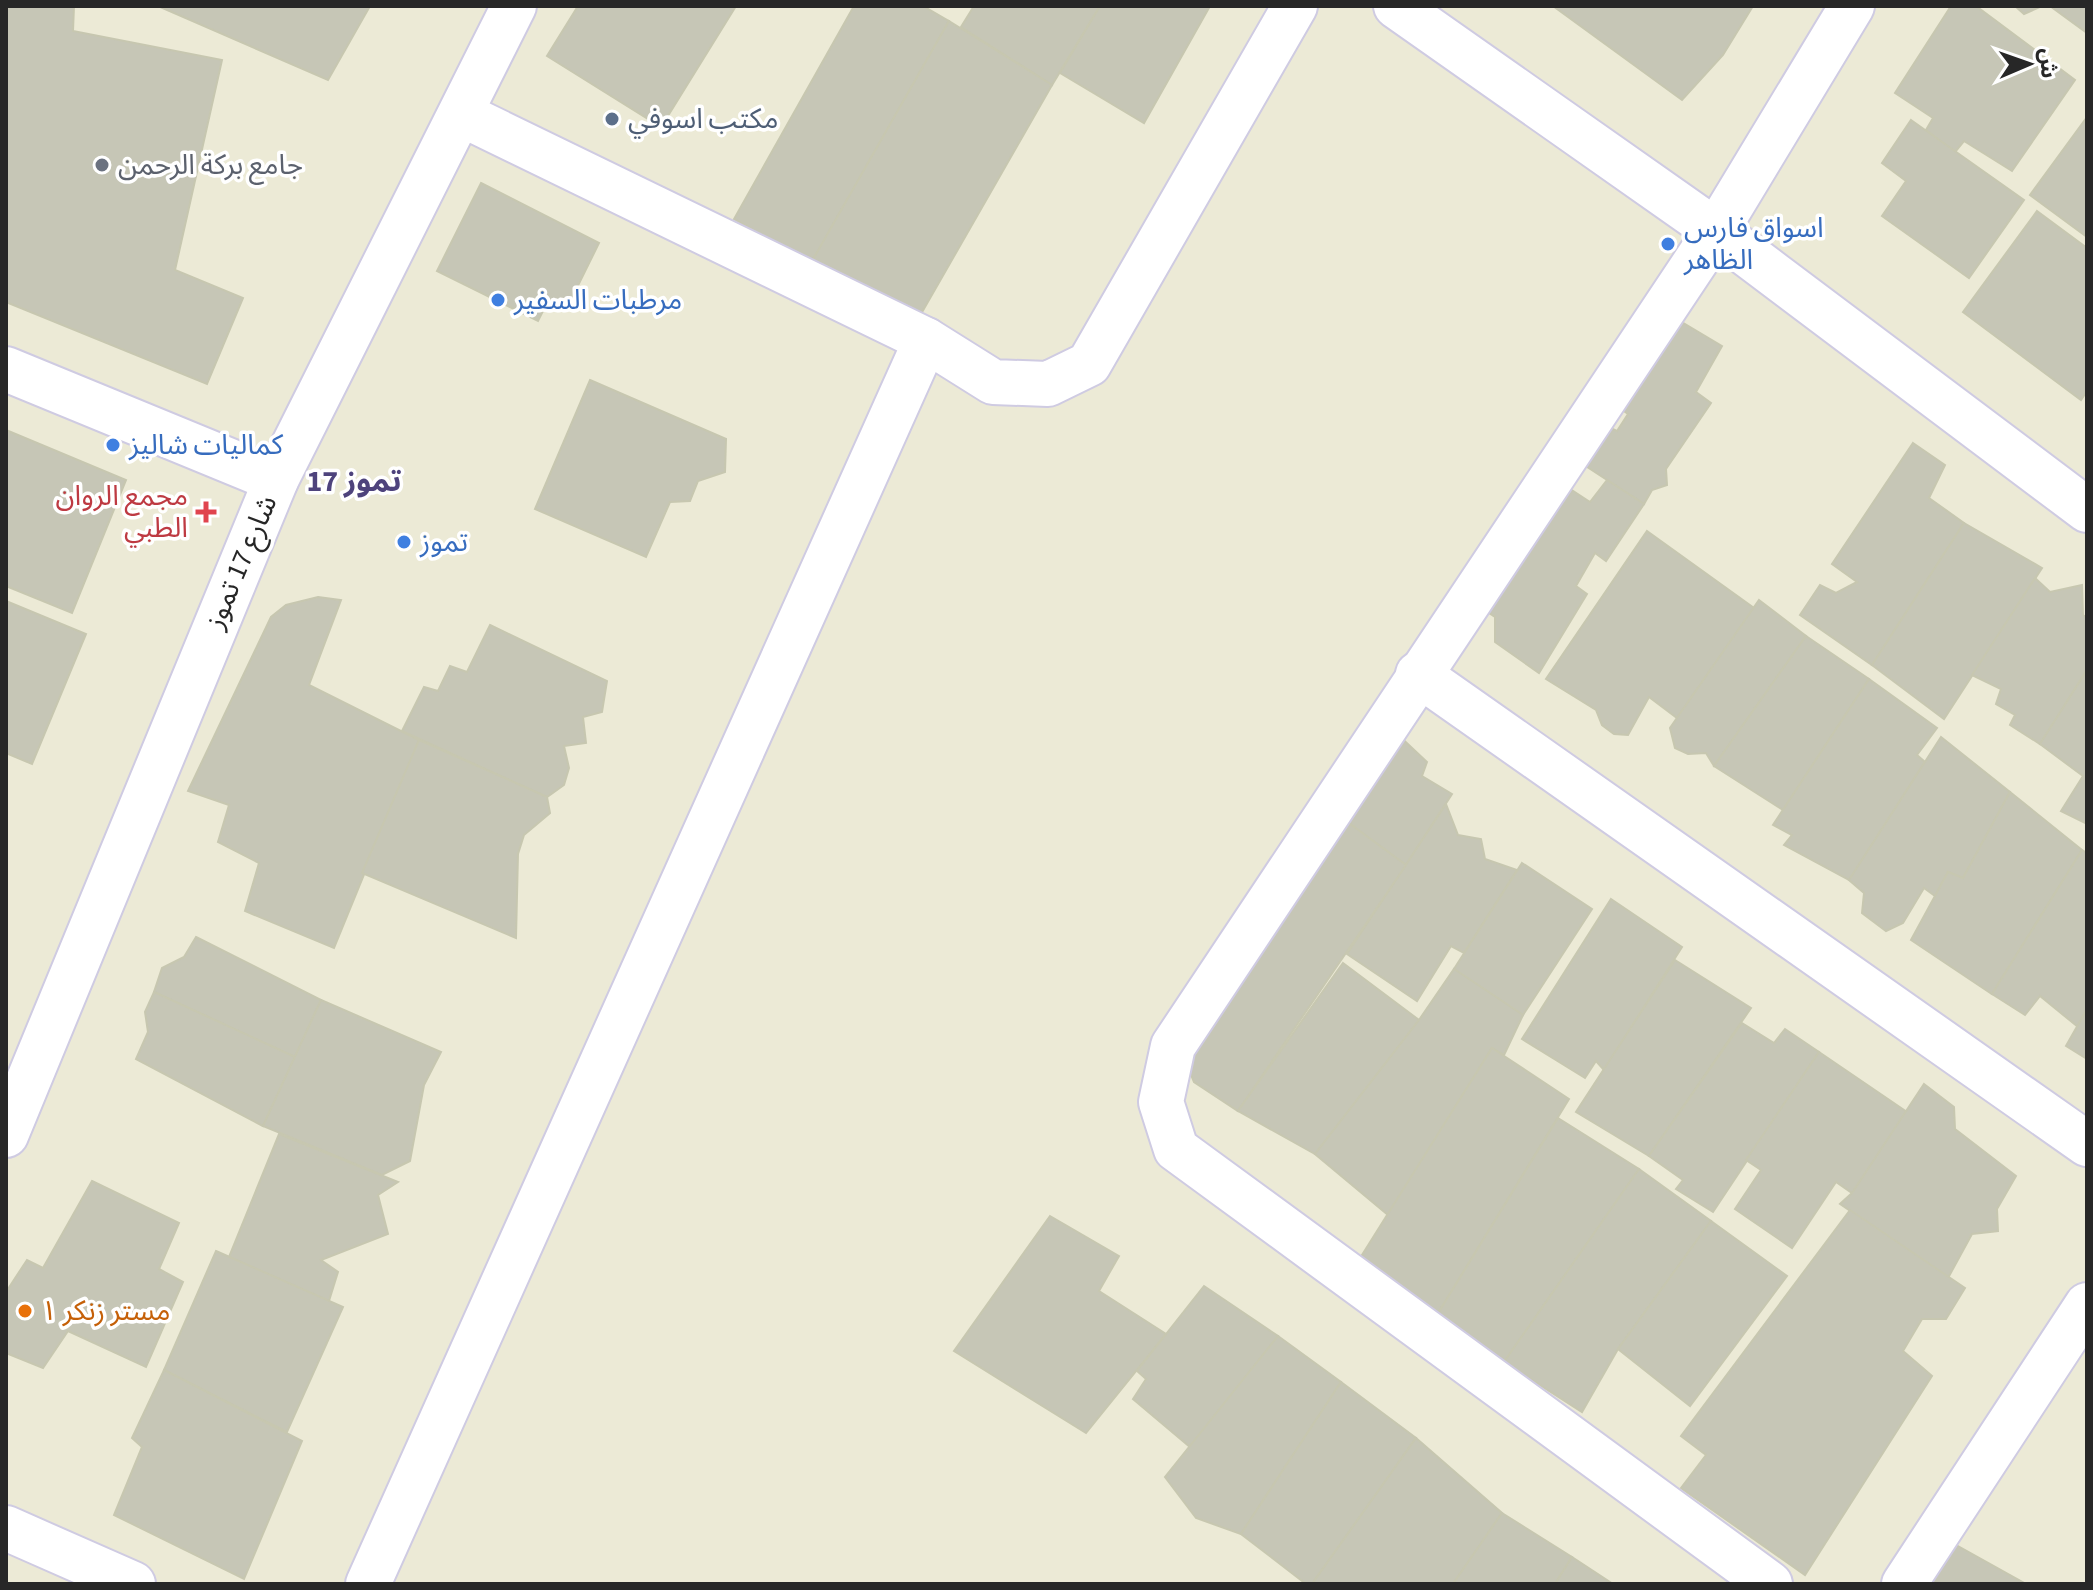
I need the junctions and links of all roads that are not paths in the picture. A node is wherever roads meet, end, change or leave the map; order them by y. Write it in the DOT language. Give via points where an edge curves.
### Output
graph roads {
  1 [pos="514,6"];
  2 [pos="1295,6"];
  3 [pos="1396,6"];
  4 [pos="1852,6"];
  5 [pos="461,114"];
  6 [pos="1716,231"];
  7 [pos="926,340"];
  8 [pos="6,369"];
  9 [pos="276,480"];
  10 [pos="2087,510"];
  11 [pos="1418,674"];
  12 [pos="6,1135"];
  13 [pos="2087,1144"];
  14 [pos="2087,1305"];
  15 [pos="6,1528"];
  16 [pos="133,1584"];
  17 [pos="368,1584"];
  18 [pos="1770,1584"];
  19 [pos="1904,1584"];
  1 -- 5 [label="street, شارع 17 تموز"];
  2 -- 7 [label="street" via="1089,364 1048,384 993,382"];
  3 -- 6 [label="street"];
  4 -- 6 [label="street"];
  5 -- 7 [label="street"];
  5 -- 9 [label="street, شارع 17 تموز"];
  6 -- 10 [label="street"];
  6 -- 11 [label="street"];
  7 -- 17 [label="street"];
  8 -- 9 [label="street"];
  9 -- 12 [label="street, شارع 17 تموز"];
  11 -- 13 [label="street"];
  11 -- 18 [label="street" via="1173,1046 1161,1102 1176,1149"];
  14 -- 19 [label="street"];
  15 -- 16 [label="street"];
}
